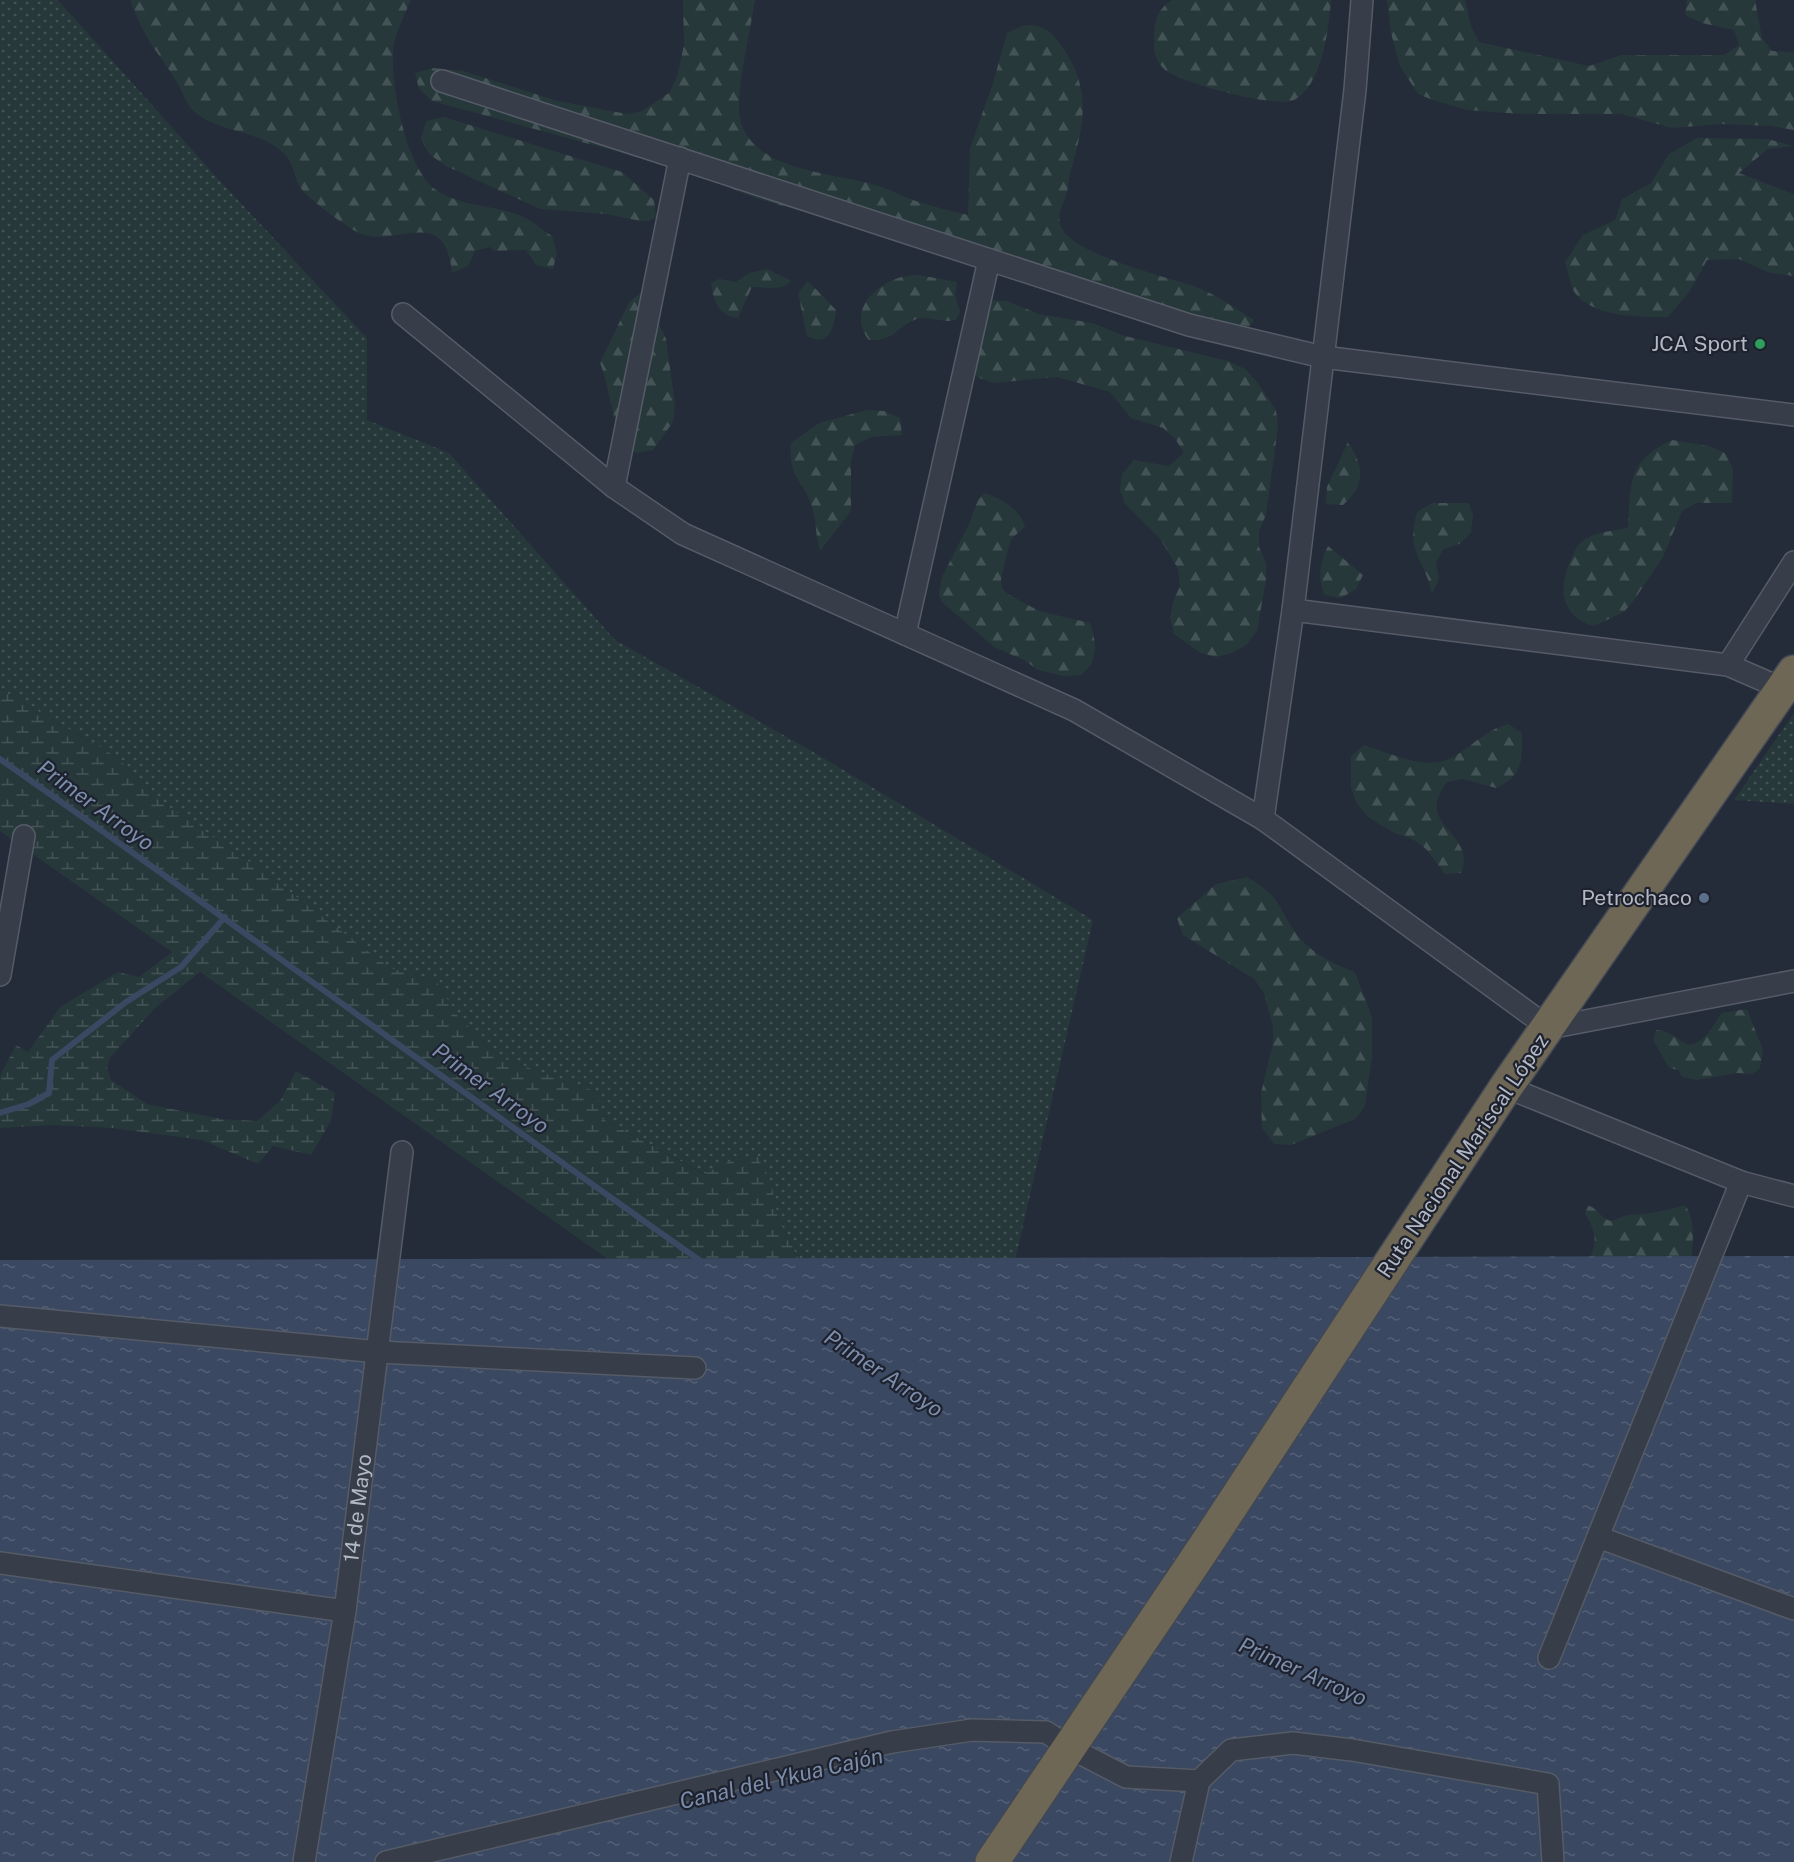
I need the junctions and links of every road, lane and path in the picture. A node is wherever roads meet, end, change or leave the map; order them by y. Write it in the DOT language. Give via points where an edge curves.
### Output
graph roads {
  1 [pos="1362,0"];
  2 [pos="442,81"];
  3 [pos="680,159"];
  4 [pos="989,260"];
  5 [pos="404,314"];
  6 [pos="1323,357"];
  7 [pos="1794,415"];
  8 [pos="614,488"];
  9 [pos="1794,562"];
  10 [pos="1293,610"];
  11 [pos="905,634"];
  12 [pos="1728,665"];
  13 [pos="1788,680"];
  14 [pos="1263,819"];
  15 [pos="24,836"];
  16 [pos="0,975"];
  17 [pos="1794,981"];
  18 [pos="1549,1028"];
  19 [pos="1506,1087"];
  20 [pos="402,1152"];
  21 [pos="1741,1182"];
  22 [pos="1794,1196"];
  23 [pos="0,1316"];
  24 [pos="379,1352"];
  25 [pos="695,1368"];
  26 [pos="1598,1537"];
  27 [pos="0,1563"];
  28 [pos="1794,1609"];
  29 [pos="345,1611"];
  30 [pos="1549,1658"];
  31 [pos="1070,1748"];
  32 [pos="1199,1781"];
  33 [pos="304,1862"];
  34 [pos="386,1862"];
  35 [pos="992,1862"];
  36 [pos="1181,1862"];
  37 [pos="1553,1862"];
  1 -- 6 [label="street"];
  2 -- 3 [label="street"];
  3 -- 4 [label="street"];
  3 -- 8 [label="street"];
  4 -- 6 [label="street" via="1189,325"];
  4 -- 11 [label="street"];
  5 -- 8 [label="street"];
  6 -- 7 [label="street"];
  6 -- 10 [label="street"];
  8 -- 11 [label="street" via="683,534"];
  9 -- 12 [label="street"];
  10 -- 12 [label="street"];
  10 -- 14 [label="street"];
  11 -- 14 [label="street" via="1074,711"];
  12 -- 13 [label="street"];
  13 -- 18 [label="highway, Ruta Nacional Mariscal López"];
  14 -- 18 [label="street"];
  15 -- 16 [label="street"];
  17 -- 18 [label="street"];
  18 -- 19 [label="highway, Ruta Nacional Mariscal López"];
  19 -- 21 [label="street"];
  19 -- 31 [label="highway, Ruta Nacional Mariscal López"];
  20 -- 24 [label="street, 14 de Mayo"];
  21 -- 22 [label="street"];
  21 -- 26 [label="street"];
  23 -- 24 [label="street"];
  24 -- 25 [label="street"];
  24 -- 29 [label="street, 14 de Mayo"];
  26 -- 28 [label="street"];
  26 -- 30 [label="street"];
  27 -- 29 [label="street"];
  29 -- 33 [label="street, 14 de Mayo"];
  31 -- 32 [label="street" via="1126,1777"];
  31 -- 34 [label="street" via="1046,1732 972,1731 920,1737"];
  31 -- 35 [label="highway, Ruta Nacional Mariscal López"];
  32 -- 36 [label="street"];
  32 -- 37 [label="street" via="1231,1750 1293,1743 1548,1784"];
}
